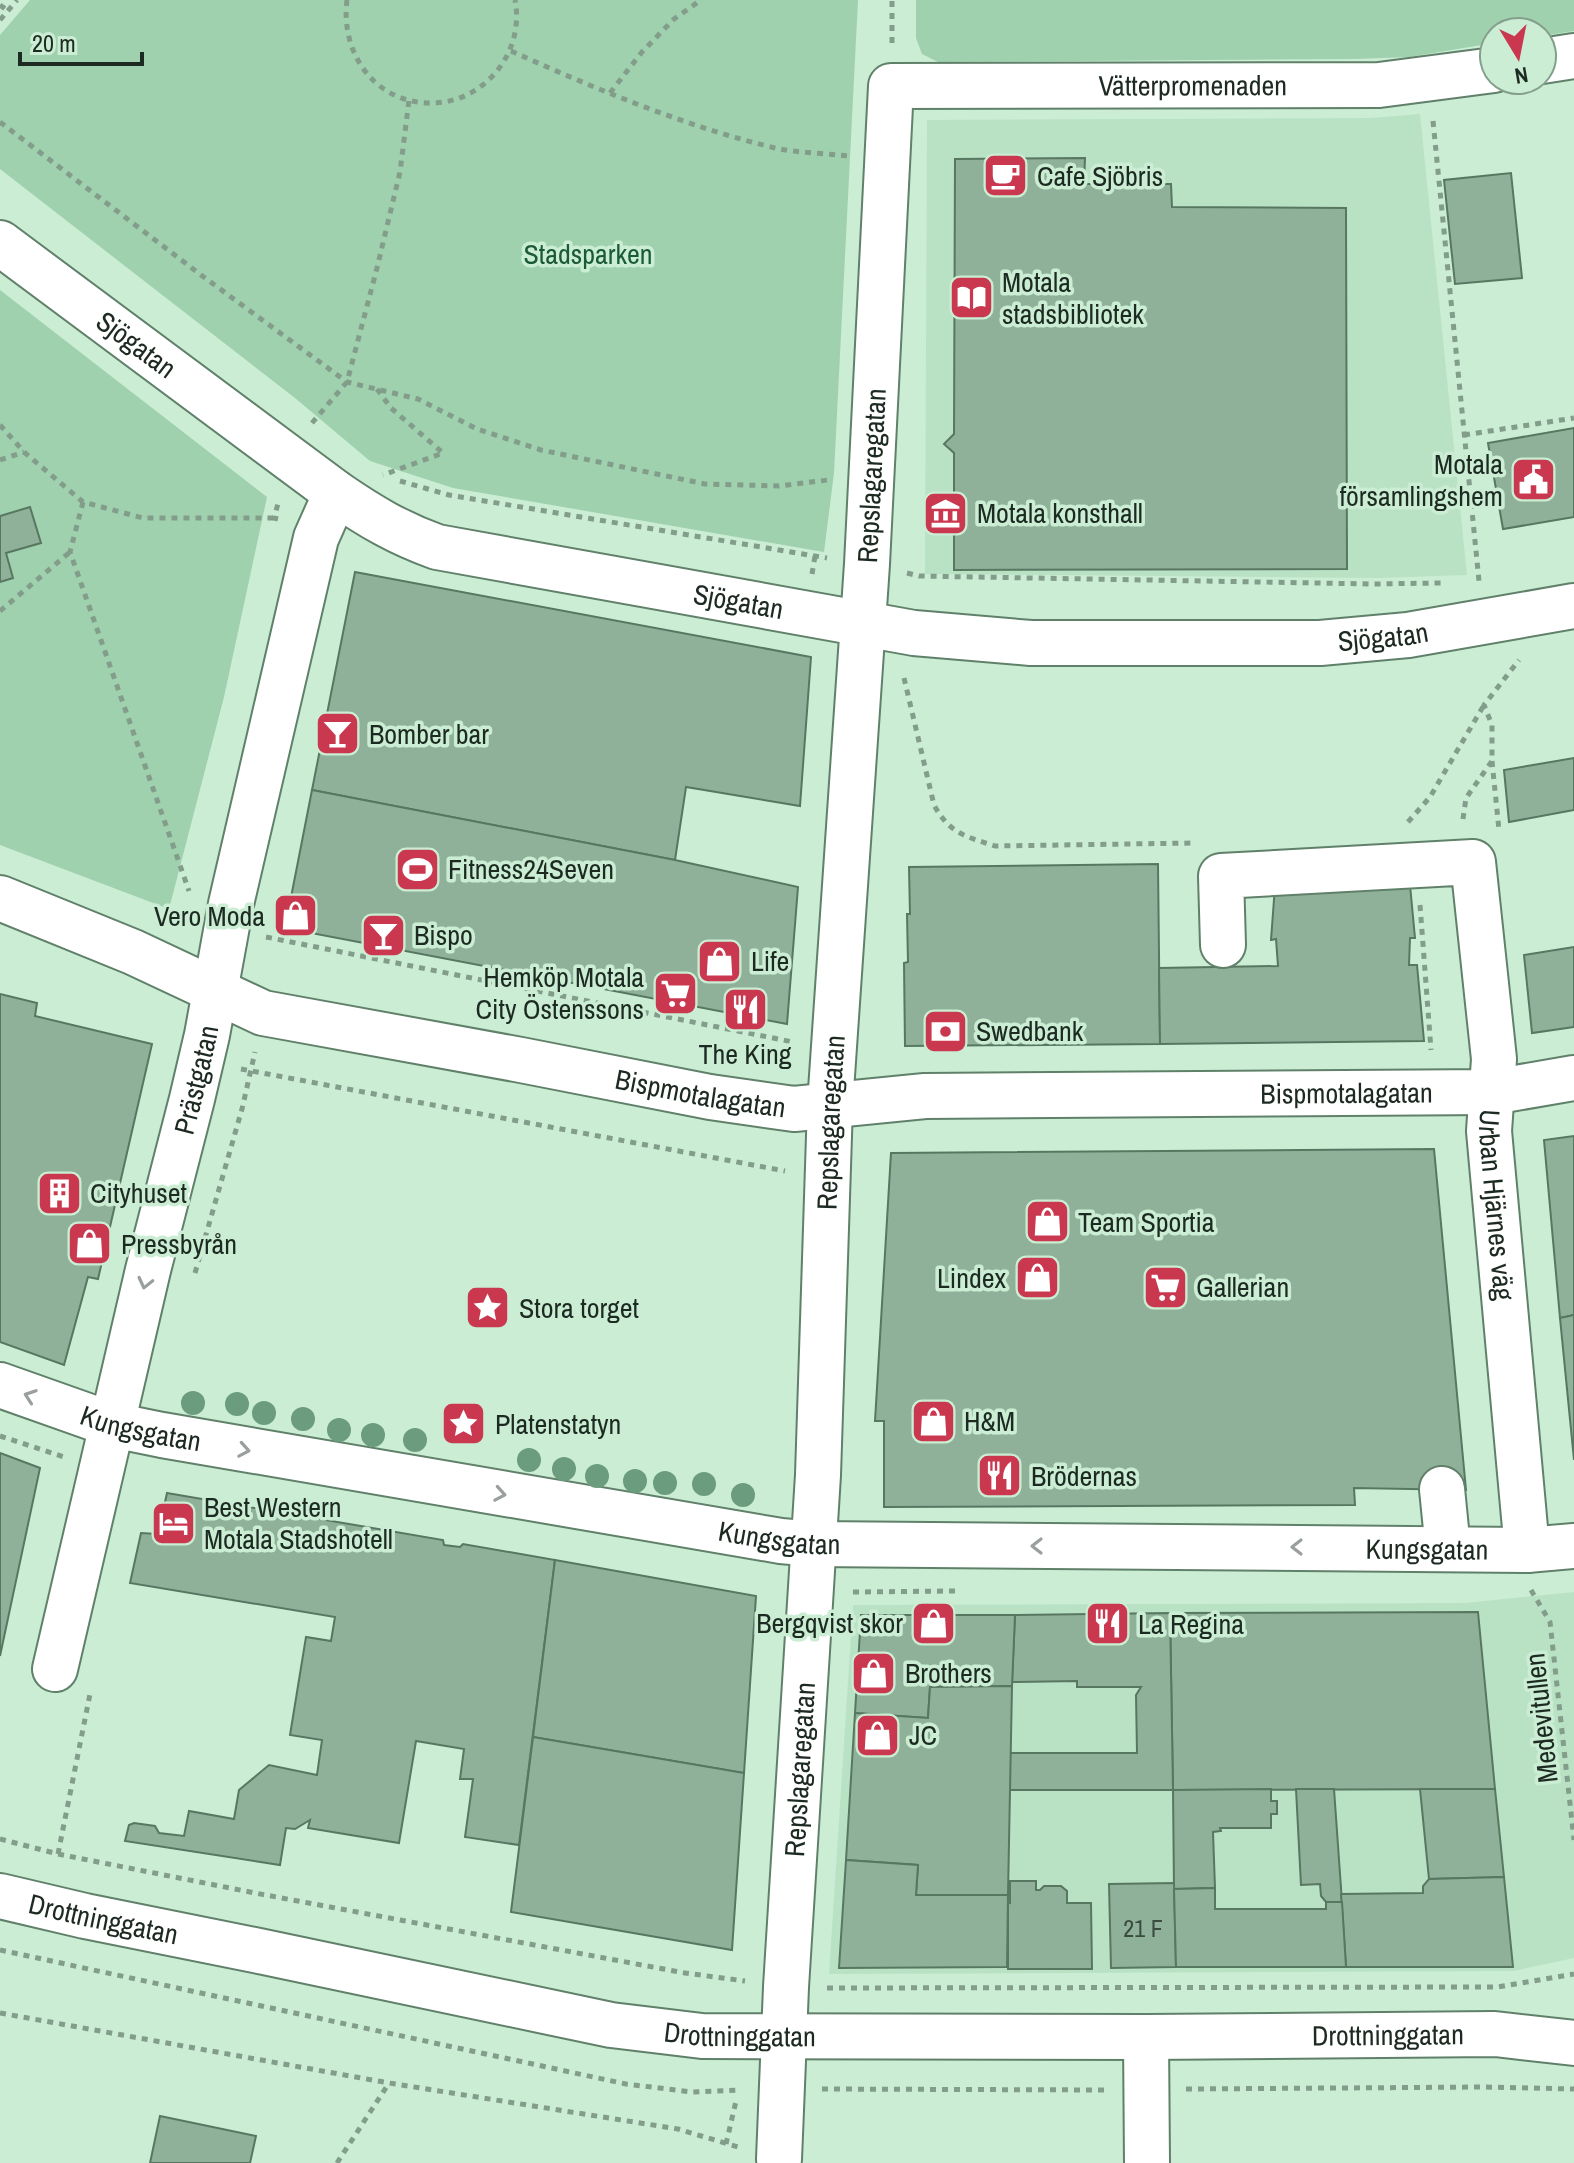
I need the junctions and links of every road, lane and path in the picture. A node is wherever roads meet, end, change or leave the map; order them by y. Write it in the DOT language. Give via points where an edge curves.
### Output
graph roads {
  1 [pos="17,0"];
  2 [pos="347,0"];
  3 [pos="515,0"];
  4 [pos="701,0"];
  5 [pos="0,5"];
  6 [pos="8,11"];
  7 [pos="0,20"];
  8 [pos="511,51"];
  9 [pos="1478,72"];
  10 [pos="1429,80"];
  11 [pos="891,86"];
  12 [pos="610,93"];
  13 [pos="409,100"];
  14 [pos="0,122"];
  15 [pos="888,160"];
  16 [pos="0,243"];
  17 [pos="347,382"];
  18 [pos="377,389"];
  19 [pos="1574,418"];
  20 [pos="0,425"];
  21 [pos="304,432"];
  22 [pos="1464,435"];
  23 [pos="24,452"];
  24 [pos="0,460"];
  25 [pos="841,479"];
  26 [pos="336,493"];
  27 [pos="83,502"];
  28 [pos="274,518"];
  29 [pos="70,552"];
  30 [pos="867,564"];
  31 [pos="1490,579"];
  32 [pos="1465,582"];
  33 [pos="1479,582"];
  34 [pos="1451,583"];
  35 [pos="1574,606"];
  36 [pos="0,611"];
  37 [pos="863,624"];
  38 [pos="1517,660"];
  39 [pos="903,672"];
  40 [pos="1484,705"];
  41 [pos="1398,834"];
  42 [pos="1198,843"];
  43 [pos="1473,862"];
  44 [pos="0,898"];
  45 [pos="231,904"];
  46 [pos="1223,945"];
  47 [pos="215,989"];
  48 [pos="263,1013"];
  49 [pos="802,1044"];
  50 [pos="251,1071"];
  51 [pos="1574,1078"];
  52 [pos="196,1081"];
  53 [pos="1492,1092"];
  54 [pos="830,1105"];
  55 [pos="826,1178"];
  56 [pos="194,1277"];
  57 [pos="0,1385"];
  58 [pos="113,1425"];
  59 [pos="1442,1489"];
  60 [pos="814,1544"];
  61 [pos="1574,1546"];
  62 [pos="1448,1549"];
  63 [pos="1527,1550"];
  64 [pos="55,1669"];
  65 [pos="0,1839"];
  66 [pos="1574,1840"];
  67 [pos="0,1896"];
  68 [pos="0,1950"];
  69 [pos="0,2013"];
  70 [pos="1574,2016"];
  71 [pos="1495,2034"];
  72 [pos="784,2037"];
  73 [pos="1146,2037"];
  74 [pos="1574,2043"];
  75 [pos="389,2083"];
  76 [pos="781,2090"];
  77 [pos="779,2159"];
  78 [pos="337,2163"];
  79 [pos="1147,2163"];
  1 -- 6 [label="path"];
  2 -- 13 [label="path" via="348,39 357,61 389,92"];
  3 -- 8 [label="path"];
  4 -- 12 [label="path" via="674,19"];
  5 -- 6 [label="path"];
  6 -- 7 [label="path"];
  8 -- 12 [label="path"];
  8 -- 13 [label="path" via="480,88 458,99"];
  9 -- 10 [label="street, Vätterpromenaden"];
  10 -- 11 [label="street, Vätterpromenaden" via="1379,85"];
  10 -- 22 [label="path"];
  11 -- 15 [label="street, Repslagaregatan"];
  12 -- 15 [label="path" via="778,149"];
  13 -- 17 [label="path" via="400,172"];
  14 -- 17 [label="path"];
  15 -- 30 [label="street, Repslagaregatan"];
  16 -- 26 [label="street, Sjögatan"];
  17 -- 18 [label="path"];
  17 -- 21 [label="path"];
  18 -- 25 [label="path" via="418,399 477,429 541,450 705,484 779,486"];
  18 -- 30 [label="path" via="443,453 382,475 449,495"];
  19 -- 22 [label="path"];
  20 -- 23 [label="path"];
  22 -- 33 [label="path"];
  23 -- 24 [label="path"];
  23 -- 27 [label="path"];
  26 -- 37 [label="street, Sjögatan" via="374,519 437,547"];
  26 -- 45 [label="street, Prästgatan" via="316,538"];
  27 -- 28 [label="path" via="143,518"];
  27 -- 29 [label="path"];
  29 -- 36 [label="path"];
  29 -- 45 [label="path" via="190,893"];
  30 -- 34 [label="path" via="919,576"];
  30 -- 37 [label="street, Repslagaregatan"];
  31 -- 33 [label="path"];
  32 -- 33 [label="path"];
  35 -- 37 [label="street, Sjögatan" via="1408,635 1320,643 1031,643 960,639"];
  37 -- 54 [label="street, Repslagaregatan"];
  38 -- 40 [label="path"];
  39 -- 42 [label="path" via="934,805 943,822 964,836 995,846"];
  40 -- 41 [label="path" via="1430,797"];
  40 -- 43 [label="path" via="1492,725 1492,761 1466,798 1461,834"];
  43 -- 46 [label="street" via="1221,876"];
  43 -- 53 [label="street, Urban Hjärnes väg" via="1494,1059"];
  44 -- 47 [label="street, Bispmotalagatan"];
  45 -- 47 [label="street, Prästgatan"];
  45 -- 49 [label="path" via="270,914 265,937"];
  47 -- 48 [label="street, Bispmotalagatan"];
  47 -- 52 [label="street, Prästgatan"];
  48 -- 50 [label="path"];
  48 -- 54 [label="street, Bispmotalagatan" via="710,1097 794,1109"];
  50 -- 52 [label="path"];
  50 -- 55 [label="path"];
  50 -- 56 [label="path"];
  51 -- 53 [label="street, Bispmotalagatan"];
  52 -- 58 [label="street, Prästgatan, one-way"];
  53 -- 54 [label="street, Bispmotalagatan" via="925,1096"];
  53 -- 63 [label="street, Urban Hjärnes väg" via="1489,1131"];
  54 -- 55 [label="street, Repslagaregatan"];
  55 -- 60 [label="street, Repslagaregatan"];
  58 -- 57 [label="street, Kungsgatan, one-way"];
  58 -- 60 [label="street, Kungsgatan, one-way"];
  58 -- 64 [label="street, Prästgatan"];
  59 -- 62 [label="street"];
  62 -- 60 [label="street, Kungsgatan, one-way"];
  60 -- 72 [label="street, Repslagaregatan"];
  61 -- 63 [label="street, Kungsgatan"];
  62 -- 63 [label="street, Kungsgatan"];
  63 -- 66 [label="path, Medevitullen" via="1530,1587 1550,1622"];
  64 -- 65 [label="path" via="91,1691 58,1854"];
  67 -- 72 [label="street, Drottninggatan" via="611,2025 702,2036"];
  68 -- 76 [label="path" via="626,2084 692,2092"];
  69 -- 75 [label="path"];
  70 -- 71 [label="street, Drottninggatan"];
  71 -- 73 [label="street, Drottninggatan"];
  71 -- 74 [label="street, Drottninggatan"];
  72 -- 73 [label="street, Drottninggatan"];
  72 -- 76 [label="street, Repslagaregatan"];
  73 -- 79 [label="street"];
  75 -- 77 [label="path" via="678,2129"];
  75 -- 78 [label="path"];
  76 -- 77 [label="street, Repslagaregatan"];
}
